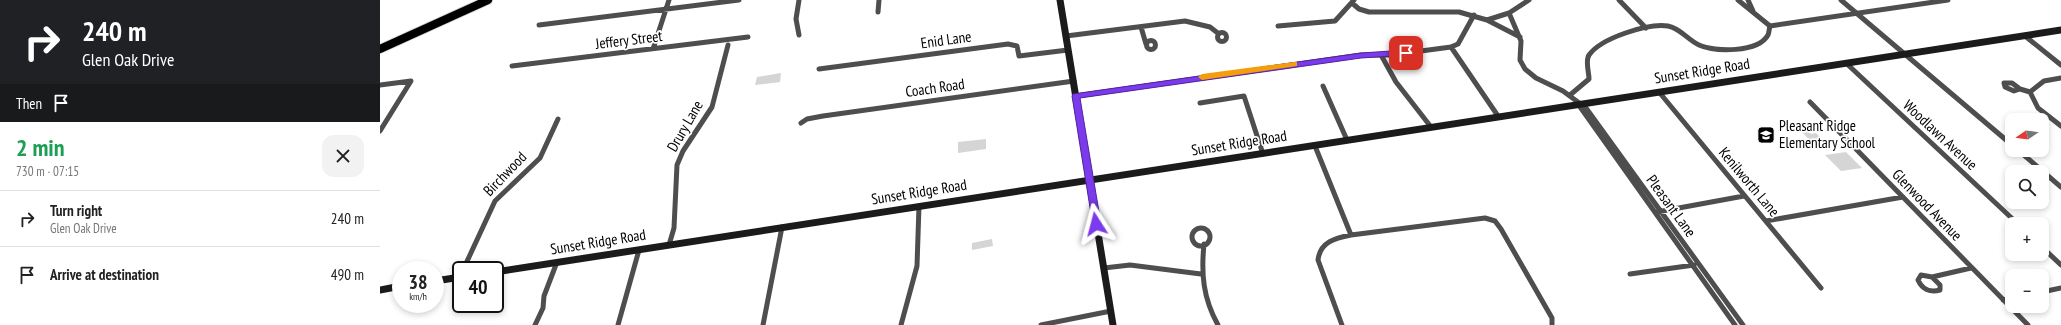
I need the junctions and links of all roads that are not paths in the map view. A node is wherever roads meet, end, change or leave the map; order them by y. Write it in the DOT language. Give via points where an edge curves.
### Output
graph roads {
  1 [pos="480,0"];
  2 [pos="488,0"];
  3 [pos="670,0"];
  4 [pos="739,0"];
  5 [pos="799,0"];
  6 [pos="879,0"];
  7 [pos="1060,0"];
  8 [pos="1529,0"];
  9 [pos="1619,0"];
  10 [pos="1738,0"];
  11 [pos="1748,0"];
  12 [pos="1841,0"];
  13 [pos="1948,0"];
  14 [pos="1353,2"];
  15 [pos="667,9"];
  16 [pos="1753,11"];
  17 [pos="878,12"];
  18 [pos="1509,13"];
  19 [pos="1858,14"];
  20 [pos="1474,15"];
  21 [pos="1487,20"];
  22 [pos="539,25"];
  23 [pos="1141,26"];
  24 [pos="1278,26"];
  25 [pos="1770,26"];
  26 [pos="1646,28"];
  27 [pos="2061,30"];
  28 [pos="1218,34"];
  29 [pos="799,35"];
  30 [pos="1066,36"];
  31 [pos="2024,36"];
  32 [pos="748,37"];
  33 [pos="1520,37"];
  34 [pos="380,44"];
  35 [pos="1146,44"];
  36 [pos="728,45"];
  37 [pos="1451,47"];
  38 [pos="380,49"];
  39 [pos="653,49"];
  40 [pos="1068,50"];
  41 [pos="1906,54"];
  42 [pos="1381,55"];
  43 [pos="1846,63"];
  44 [pos="2061,65"];
  45 [pos="512,66"];
  46 [pos="819,69"];
  47 [pos="2061,78"];
  48 [pos="1074,81"];
  49 [pos="380,84"];
  50 [pos="1323,86"];
  51 [pos="2020,89"];
  52 [pos="1659,92"];
  53 [pos="2030,92"];
  54 [pos="1570,95"];
  55 [pos="1076,96"];
  56 [pos="1810,102"];
  57 [pos="1200,104"];
  58 [pos="1578,104"];
  59 [pos="1498,116"];
  60 [pos="558,119"];
  61 [pos="1592,122"];
  62 [pos="801,123"];
  63 [pos="2061,126"];
  64 [pos="1431,127"];
  65 [pos="380,131"];
  66 [pos="1604,134"];
  67 [pos="1598,135"];
  68 [pos="2005,139"];
  69 [pos="1347,140"];
  70 [pos="1316,146"];
  71 [pos="1264,154"];
  72 [pos="2026,157"];
  73 [pos="1627,172"];
  74 [pos="1090,180"];
  75 [pos="2061,187"];
  76 [pos="1744,196"];
  77 [pos="1903,197"];
  78 [pos="919,206"];
  79 [pos="1657,212"];
  80 [pos="2011,217"];
  81 [pos="1766,221"];
  82 [pos="782,228"];
  83 [pos="1350,235"];
  84 [pos="1204,244"];
  85 [pos="669,245"];
  86 [pos="639,250"];
  87 [pos="2049,254"];
  88 [pos="467,261"];
  89 [pos="557,262"];
  90 [pos="1696,265"];
  91 [pos="2061,265"];
  92 [pos="1104,268"];
  93 [pos="1971,268"];
  94 [pos="504,271"];
  95 [pos="1200,274"];
  96 [pos="1630,274"];
  97 [pos="1932,277"];
  98 [pos="1708,282"];
  99 [pos="392,288"];
  100 [pos="1821,288"];
  101 [pos="2061,288"];
  102 [pos="380,290"];
  103 [pos="2049,291"];
  104 [pos="2003,300"];
  105 [pos="1111,311"];
  106 [pos="535,325"];
  107 [pos="618,325"];
  108 [pos="763,325"];
  109 [pos="901,325"];
  110 [pos="1041,325"];
  111 [pos="1113,325"];
  112 [pos="1218,325"];
  113 [pos="1342,325"];
  114 [pos="1552,325"];
  115 [pos="1736,325"];
  116 [pos="1743,325"];
  117 [pos="2028,325"];
  1 -- 34 [label="main road"];
  2 -- 38 [label="main road"];
  3 -- 15 [label="street"];
  4 -- 15 [label="street"];
  5 -- 29 [label="street" via="796,19"];
  6 -- 17 [label="street"];
  7 -- 30 [label="street"];
  8 -- 18 [label="street"];
  9 -- 26 [label="street"];
  10 -- 16 [label="street"];
  11 -- 16 [label="street"];
  12 -- 19 [label="street"];
  13 -- 19 [label="street"];
  14 -- 20 [label="street" via="1359,9 1369,12 1445,11"];
  14 -- 24 [label="street" via="1335,21"];
  15 -- 22 [label="street"];
  15 -- 39 [label="street"];
  16 -- 25 [label="street"];
  18 -- 21 [label="street"];
  18 -- 33 [label="street, Pleasant Lane"];
  19 -- 25 [label="street"];
  19 -- 41 [label="street"];
  20 -- 21 [label="street"];
  20 -- 37 [label="street" via="1458,44"];
  21 -- 33 [label="street"];
  23 -- 28 [label="street" via="1185,21 1210,27"];
  23 -- 30 [label="street"];
  23 -- 35 [label="street"];
  25 -- 26 [label="street" via="1764,41 1748,48 1731,50 1703,47 1669,26"];
  26 -- 54 [label="street" via="1609,39 1598,46 1588,58 1590,79"];
  27 -- 31 [label="street, Sunset Ridge Road"];
  30 -- 40 [label="street"];
  31 -- 41 [label="street, Sunset Ridge Road"];
  31 -- 44 [label="street"];
  32 -- 39 [label="street, Jeffery Street"];
  33 -- 54 [label="street, Pleasant Lane" via="1520,59 1527,71"];
  36 -- 85 [label="street, Drury Lane" via="712,107 683,151 677,165 674,228"];
  37 -- 42 [label="street"];
  37 -- 59 [label="street"];
  39 -- 45 [label="street, Jeffery Street"];
  40 -- 46 [label="street, Enid Lane" via="1019,56 1017,46 1008,44"];
  40 -- 48 [label="street"];
  41 -- 43 [label="street, Sunset Ridge Road"];
  41 -- 68 [label="street"];
  42 -- 55 [label="street" via="1361,55"];
  42 -- 64 [label="street" via="1396,82"];
  43 -- 52 [label="street, Sunset Ridge Road"];
  43 -- 80 [label="street, Woodlawn Avenue"];
  47 -- 53 [label="street" via="2036,84"];
  48 -- 55 [label="street"];
  48 -- 62 [label="street, Coach Road" via="816,117"];
  49 -- 65 [label="street" via="411,81"];
  50 -- 69 [label="street"];
  51 -- 53 [label="street"];
  52 -- 58 [label="street, Sunset Ridge Road"];
  52 -- 76 [label="street, Kenilworth Lane"];
  53 -- 63 [label="street" via="2041,111"];
  54 -- 58 [label="street, Pleasant Lane"];
  55 -- 74 [label="street"];
  56 -- 77 [label="street, Glenwood Avenue"];
  57 -- 71 [label="street" via="1244,96"];
  58 -- 59 [label="street, Sunset Ridge Road"];
  58 -- 61 [label="street, Pleasant Lane"];
  59 -- 64 [label="street, Sunset Ridge Road"];
  60 -- 88 [label="street, Birchwood" via="540,158 494,201"];
  61 -- 66 [label="street, Pleasant Lane"];
  61 -- 67 [label="street, Pleasant Lane"];
  64 -- 69 [label="street, Sunset Ridge Road"];
  66 -- 67 [label="street"];
  66 -- 73 [label="street, Pleasant Lane"];
  67 -- 73 [label="street, Pleasant Lane"];
  69 -- 70 [label="street, Sunset Ridge Road"];
  70 -- 71 [label="street, Sunset Ridge Road"];
  70 -- 83 [label="street"];
  71 -- 74 [label="street, Sunset Ridge Road"];
  72 -- 75 [label="street"];
  73 -- 79 [label="street, Pleasant Lane"];
  74 -- 78 [label="street, Sunset Ridge Road"];
  74 -- 92 [label="street"];
  76 -- 79 [label="street"];
  76 -- 81 [label="street, Kenilworth Lane"];
  77 -- 81 [label="street"];
  77 -- 93 [label="street, Glenwood Avenue"];
  78 -- 82 [label="street, Sunset Ridge Road"];
  78 -- 109 [label="street" via="917,266"];
  79 -- 90 [label="street, Pleasant Lane"];
  81 -- 100 [label="street, Kenilworth Lane"];
  82 -- 85 [label="street, Sunset Ridge Road"];
  82 -- 108 [label="street"];
  83 -- 113 [label="street" via="1333,239 1323,245 1318,252 1318,260"];
  83 -- 114 [label="street" via="1485,218 1495,221 1552,318"];
  84 -- 95 [label="street"];
  85 -- 86 [label="street, Sunset Ridge Road"];
  86 -- 89 [label="street, Sunset Ridge Road"];
  86 -- 107 [label="street"];
  87 -- 91 [label="street"];
  89 -- 94 [label="street, Sunset Ridge Road"];
  89 -- 106 [label="street"];
  90 -- 96 [label="street"];
  90 -- 98 [label="street, Pleasant Lane"];
  92 -- 95 [label="street" via="1130,265"];
  92 -- 105 [label="street"];
  93 -- 97 [label="street"];
  93 -- 104 [label="street, Glenwood Avenue"];
  95 -- 112 [label="street" via="1203,295"];
  98 -- 115 [label="street, Pleasant Lane"];
  98 -- 116 [label="street, Pleasant Lane"];
  99 -- 102 [label="street"];
  101 -- 103 [label="street"];
  104 -- 117 [label="street, Glenwood Avenue"];
  105 -- 110 [label="street"];
  105 -- 111 [label="street"];
}
